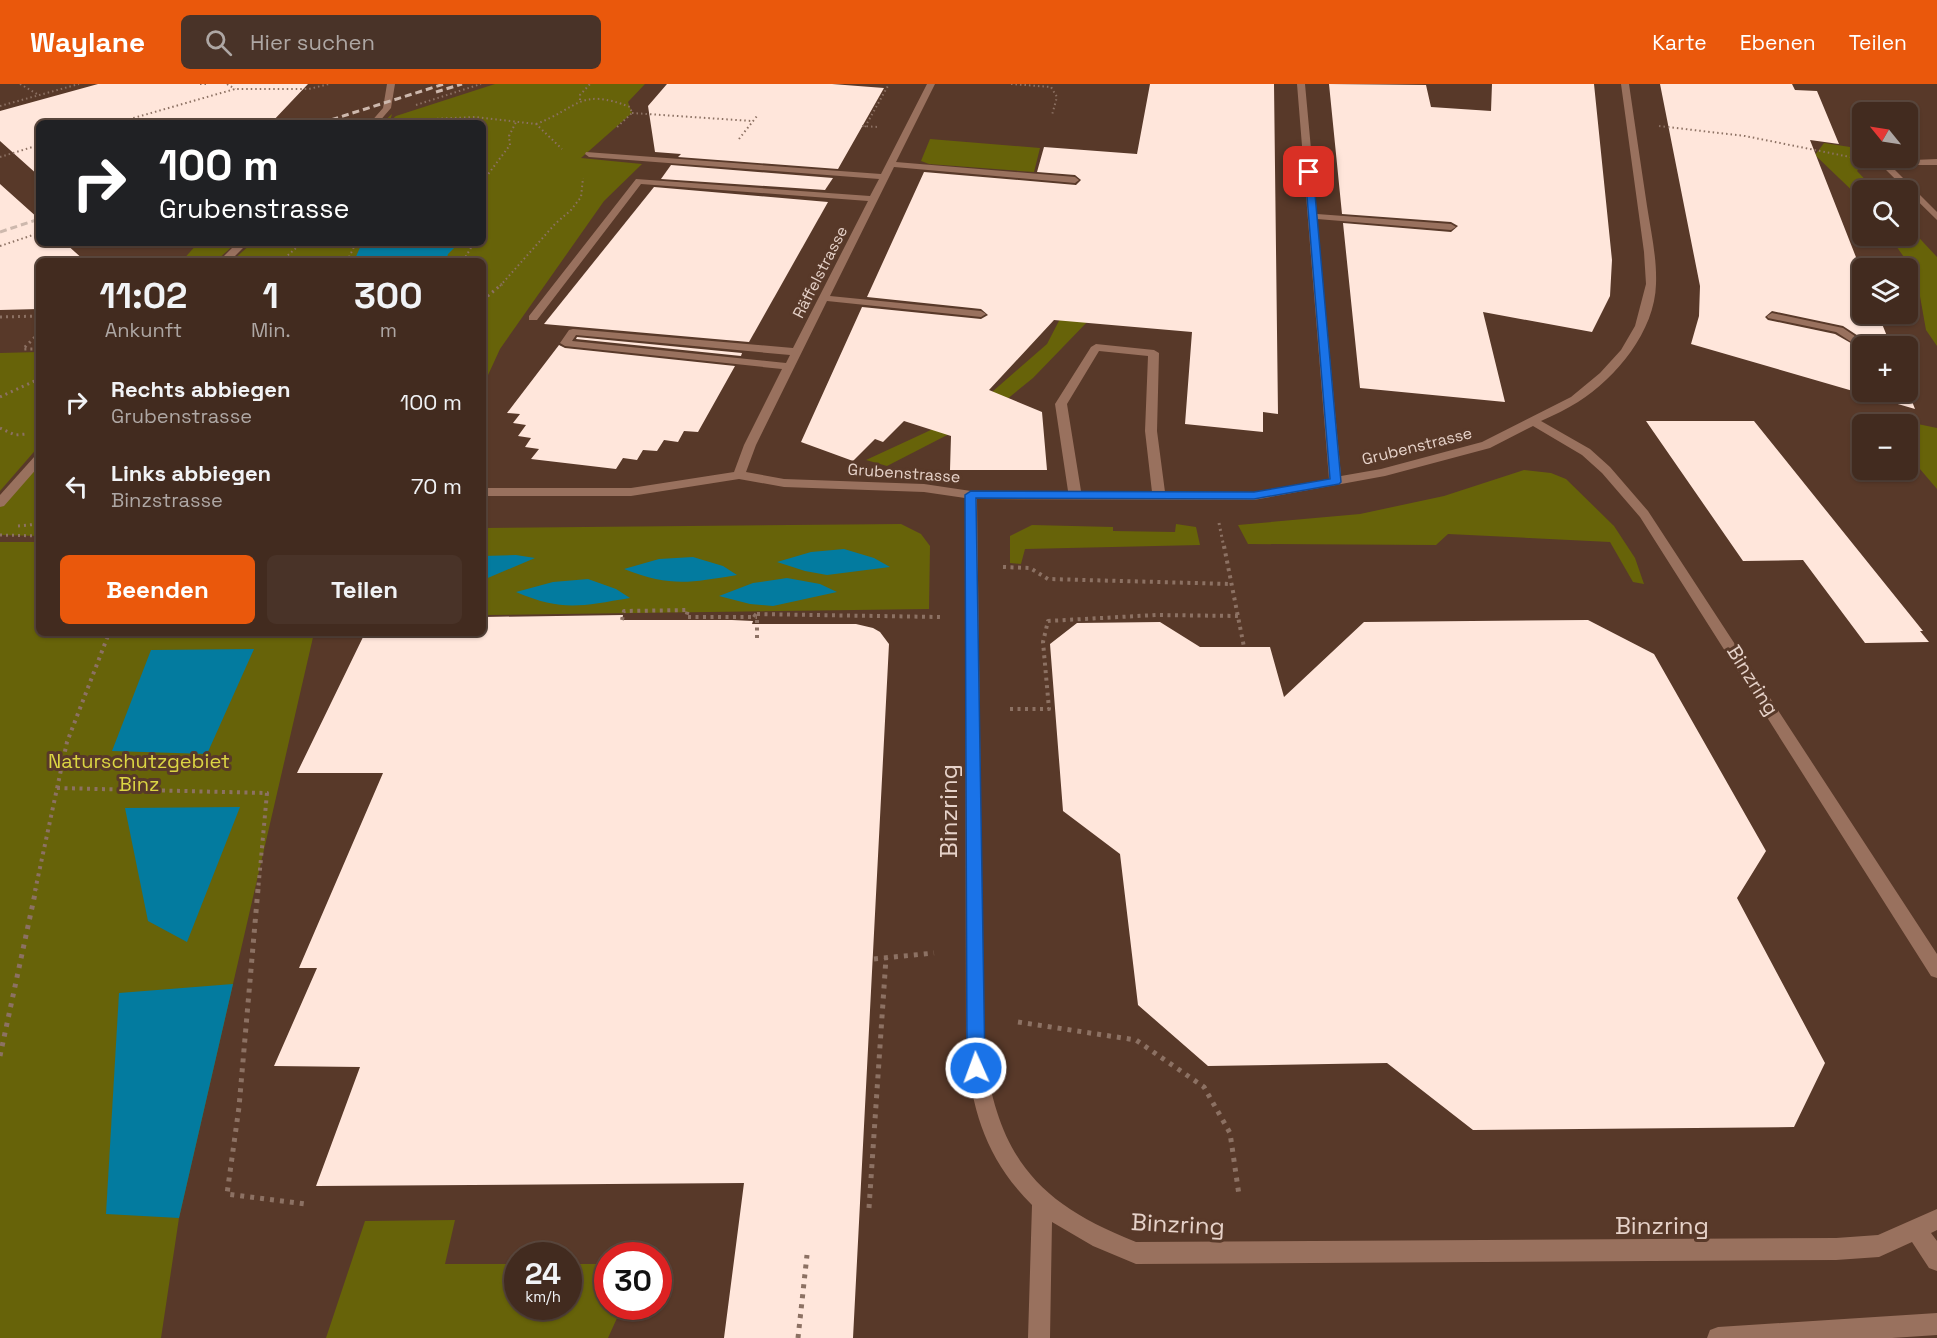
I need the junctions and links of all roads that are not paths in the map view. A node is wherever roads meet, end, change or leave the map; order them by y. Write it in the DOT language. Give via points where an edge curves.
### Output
graph roads {
  1 [pos="391,84"];
  2 [pos="931,84"];
  3 [pos="1301,84"];
  4 [pos="1625,84"];
  5 [pos="377,120"];
  6 [pos="589,154"];
  7 [pos="1937,162"];
  8 [pos="892,164"];
  9 [pos="885,177"];
  10 [pos="1075,180"];
  11 [pos="874,199"];
  12 [pos="1313,216"];
  13 [pos="1937,218"];
  14 [pos="1450,227"];
  15 [pos="240,246"];
  16 [pos="227,258"];
  17 [pos="824,298"];
  18 [pos="981,314"];
  19 [pos="1772,316"];
  20 [pos="533,318"];
  21 [pos="655,327"];
  22 [pos="1852,338"];
  23 [pos="650,340"];
  24 [pos="796,352"];
  25 [pos="790,367"];
  26 [pos="1534,422"];
  27 [pos="36,462"];
  28 [pos="739,475"];
  29 [pos="1335,482"];
  30 [pos="486,492"];
  31 [pos="971,495"];
  32 [pos="1075,496"];
  33 [pos="1159,497"];
  34 [pos="0,503"];
  35 [pos="1937,970"];
  36 [pos="1042,1202"];
  37 [pos="1937,1219"];
  38 [pos="1916,1229"];
  39 [pos="1937,1260"];
  40 [pos="1937,1324"];
  41 [pos="1039,1338"];
  42 [pos="1718,1338"];
  1 -- 5 [label="street" via="387,108"];
  2 -- 8 [label="street, Räffelstrasse"];
  3 -- 12 [label="street"];
  4 -- 26 [label="street, Grubenstrasse" via="1649,252 1649,298 1626,351 1604,375 1575,399"];
  6 -- 9 [label="street"];
  7 -- 13 [label="street" via="1898,162 1888,168"];
  8 -- 9 [label="street, Räffelstrasse"];
  8 -- 10 [label="street"];
  9 -- 11 [label="street, Räffelstrasse"];
  11 -- 17 [label="street, Räffelstrasse"];
  11 -- 20 [label="street" via="639,181"];
  12 -- 14 [label="street"];
  12 -- 29 [label="street"];
  15 -- 16 [label="street"];
  17 -- 18 [label="street"];
  17 -- 24 [label="street, Räffelstrasse"];
  19 -- 22 [label="street" via="1839,330"];
  21 -- 23 [label="street"];
  23 -- 24 [label="street"];
  23 -- 25 [label="street" via="574,330 565,343"];
  24 -- 25 [label="street, Räffelstrasse"];
  25 -- 28 [label="street, Räffelstrasse" via="750,444"];
  26 -- 29 [label="street, Grubenstrasse" via="1486,445"];
  26 -- 35 [label="street, Binzring" via="1586,452 1644,514"];
  27 -- 34 [label="street"];
  28 -- 30 [label="street, Grubenstrasse" via="631,492"];
  28 -- 31 [label="street, Grubenstrasse" via="784,483 924,488"];
  29 -- 33 [label="street, Grubenstrasse" via="1254,496"];
  31 -- 32 [label="street, Grubenstrasse"];
  31 -- 36 [label="street, Binzring" via="977,1084 999,1147"];
  32 -- 33 [label="street, Grubenstrasse"];
  32 -- 33 [label="street" via="1061,404 1096,347 1154,353 1151,431"];
  36 -- 38 [label="street, Binzring" via="1070,1224 1136,1253 1836,1249 1879,1246"];
  36 -- 41 [label="street"];
  37 -- 38 [label="street, Binzring"];
  38 -- 39 [label="street"];
  40 -- 42 [label="street"];
}
